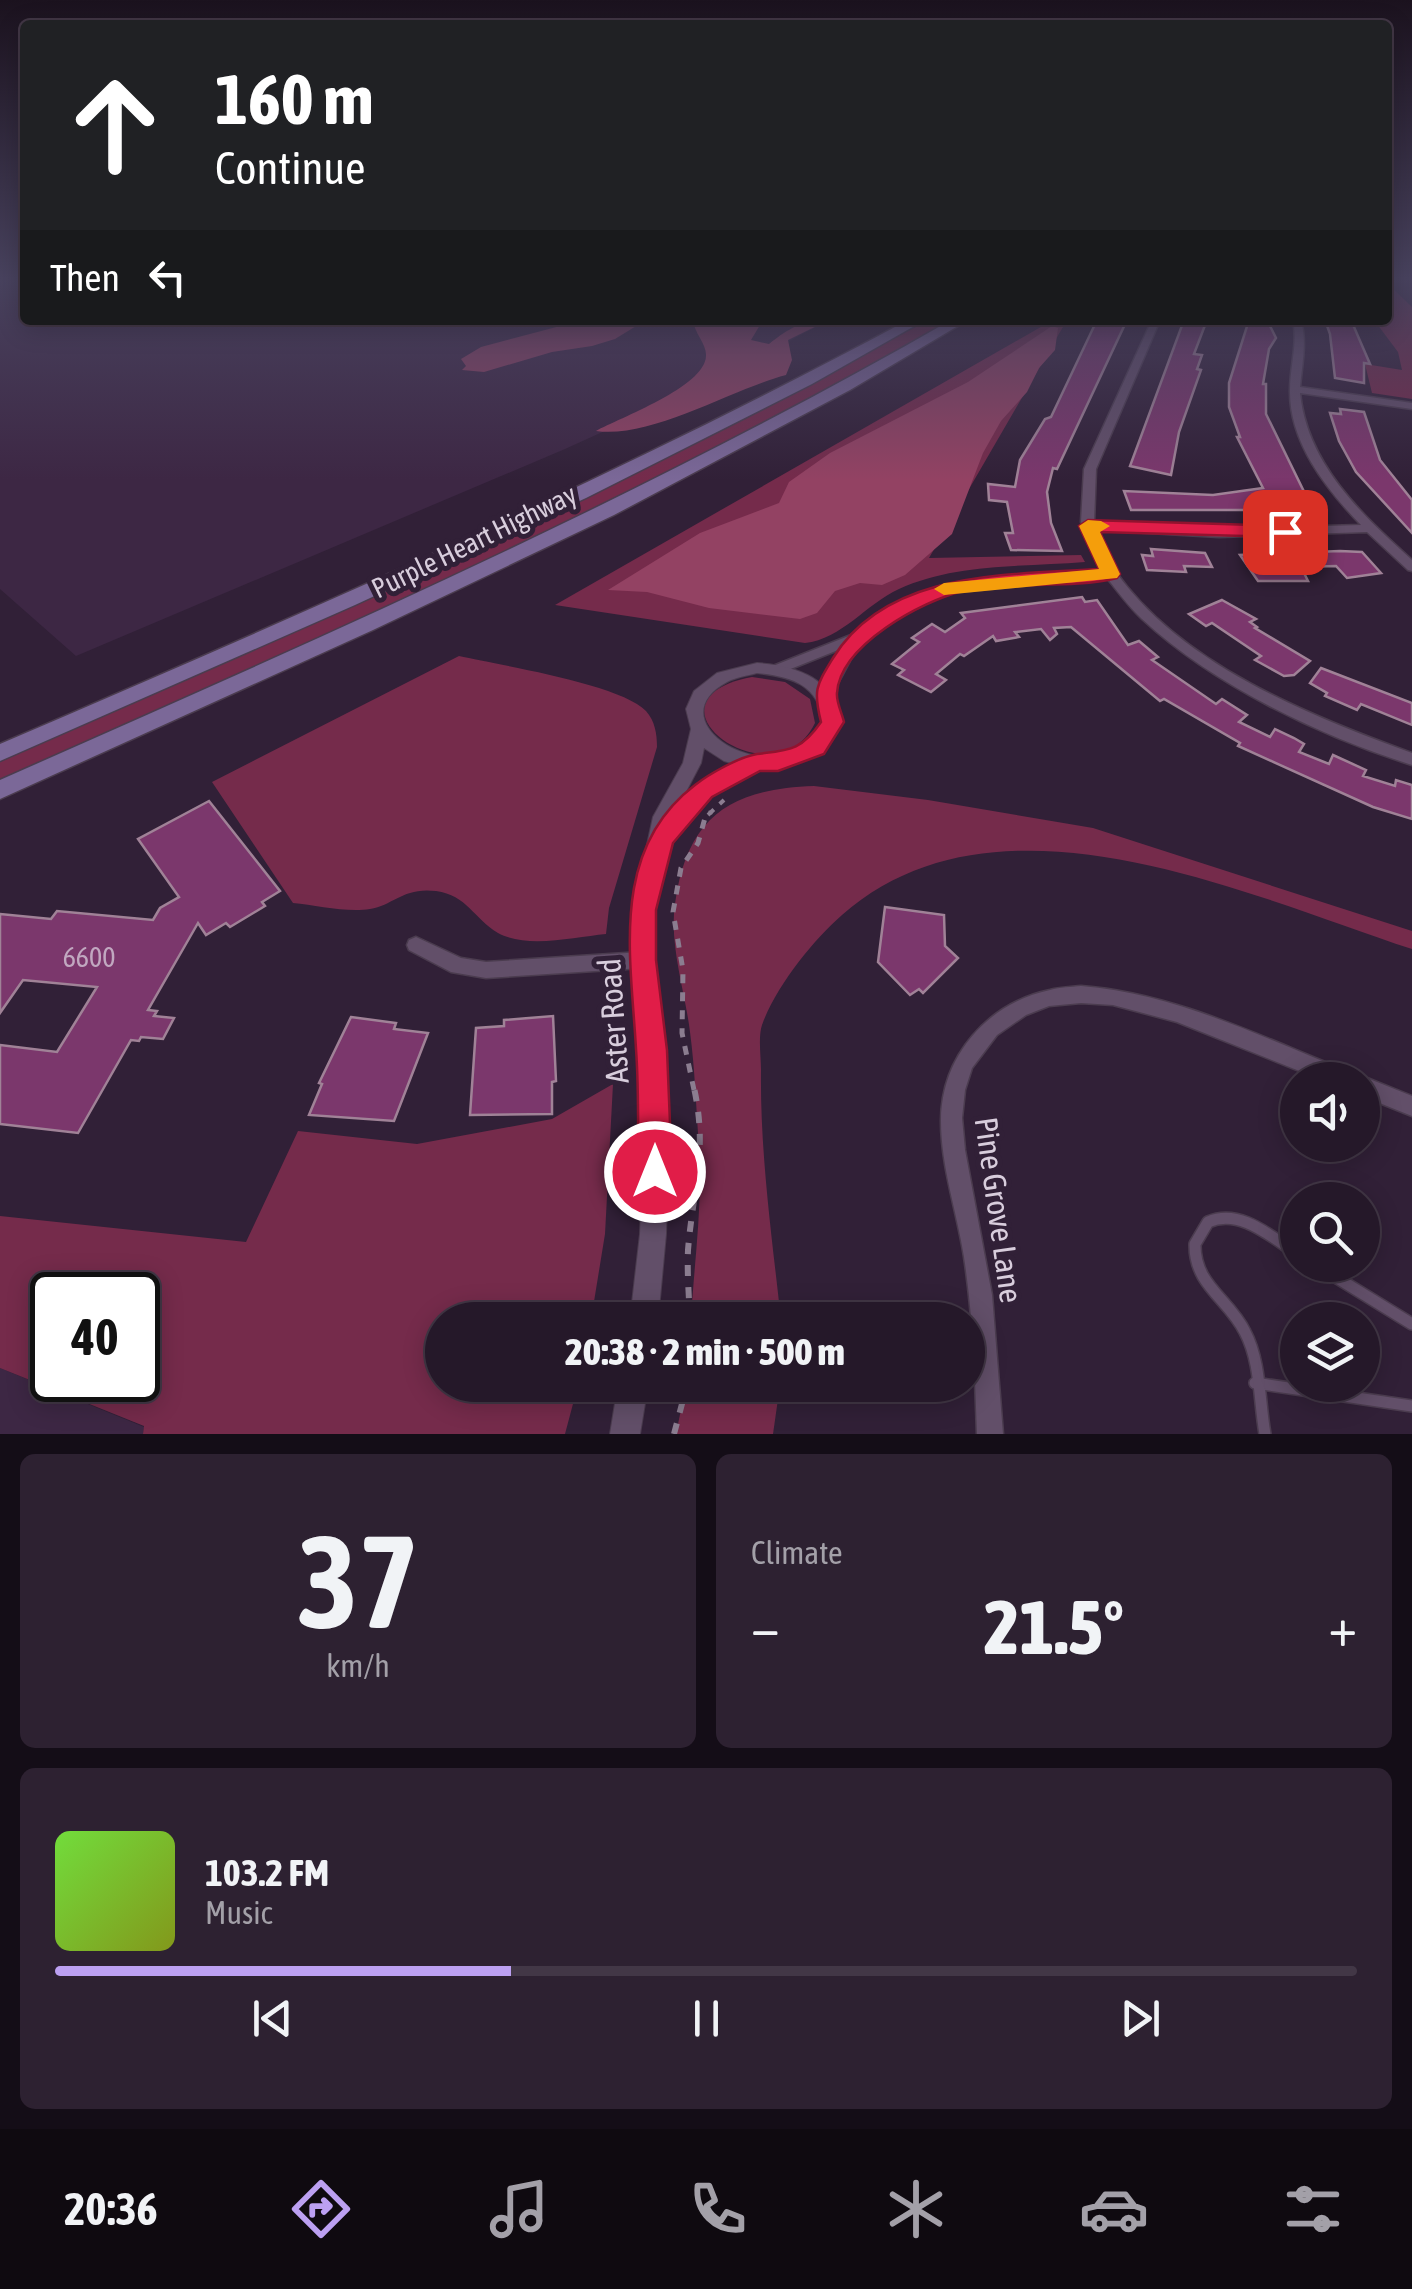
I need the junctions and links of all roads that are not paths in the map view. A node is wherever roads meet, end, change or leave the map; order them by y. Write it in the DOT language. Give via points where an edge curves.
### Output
graph roads {
  1 [pos="865,347"];
  2 [pos="912,347"];
  3 [pos="1144,347"];
  4 [pos="1302,347"];
  5 [pos="1295,388"];
  6 [pos="1412,406"];
  7 [pos="1088,526"];
  8 [pos="1371,528"];
  9 [pos="1412,567"];
  10 [pos="1110,574"];
  11 [pos="856,638"];
  12 [pos="778,669"];
  13 [pos="825,695"];
  14 [pos="698,732"];
  15 [pos="0,753"];
  16 [pos="1412,759"];
  17 [pos="756,763"];
  18 [pos="0,790"];
  19 [pos="661,839"];
  20 [pos="416,945"];
  21 [pos="642,960"];
  22 [pos="1302,1062"];
  23 [pos="1380,1093"];
  24 [pos="1412,1106"];
  25 [pos="1280,1243"];
  26 [pos="1344,1282"];
  27 [pos="646,1302"];
  28 [pos="1412,1324"];
  29 [pos="1255,1382"];
  30 [pos="630,1402"];
  31 [pos="1412,1406"];
  32 [pos="625,1434"];
  33 [pos="990,1434"];
  34 [pos="1265,1434"];
  1 -- 15 [label="main road, Purple Heart Highway" via="586,490"];
  2 -- 18 [label="main road, Purple Heart Highway" via="528,547"];
  3 -- 7 [label="street" via="1090,468"];
  4 -- 5 [label="street"];
  5 -- 6 [label="street"];
  5 -- 8 [label="street" via="1315,455"];
  7 -- 8 [label="street" via="1219,532"];
  7 -- 10 [label="street"];
  8 -- 9 [label="street"];
  10 -- 11 [label="street" via="946,589 898,609"];
  10 -- 16 [label="street" via="1154,622 1240,683 1332,730"];
  11 -- 12 [label="street"];
  11 -- 13 [label="street"];
  12 -- 13 [label="street"];
  12 -- 14 [label="street" via="740,670 710,683 694,705"];
  13 -- 17 [label="street" via="833,722 816,748"];
  14 -- 17 [label="street" via="720,753"];
  14 -- 19 [label="street, Aster Road"];
  17 -- 19 [label="street, Aster Road" via="703,791"];
  19 -- 21 [label="street, Aster Road" via="643,910"];
  20 -- 21 [label="street" via="458,966 486,970"];
  21 -- 27 [label="street, Aster Road" via="656,1141"];
  22 -- 33 [label="street, Pine Grove Lane" via="1168,1008 1086,994 1046,998 1008,1014 972,1050 953,1099 952,1130 978,1274"];
  23 -- 24 [label="street"];
  25 -- 29 [label="lane" via="1223,1217 1195,1237 1194,1262 1206,1288 1240,1320"];
  26 -- 28 [label="lane"];
  29 -- 31 [label="lane"];
  29 -- 34 [label="lane"];
  30 -- 32 [label="street"];
}
